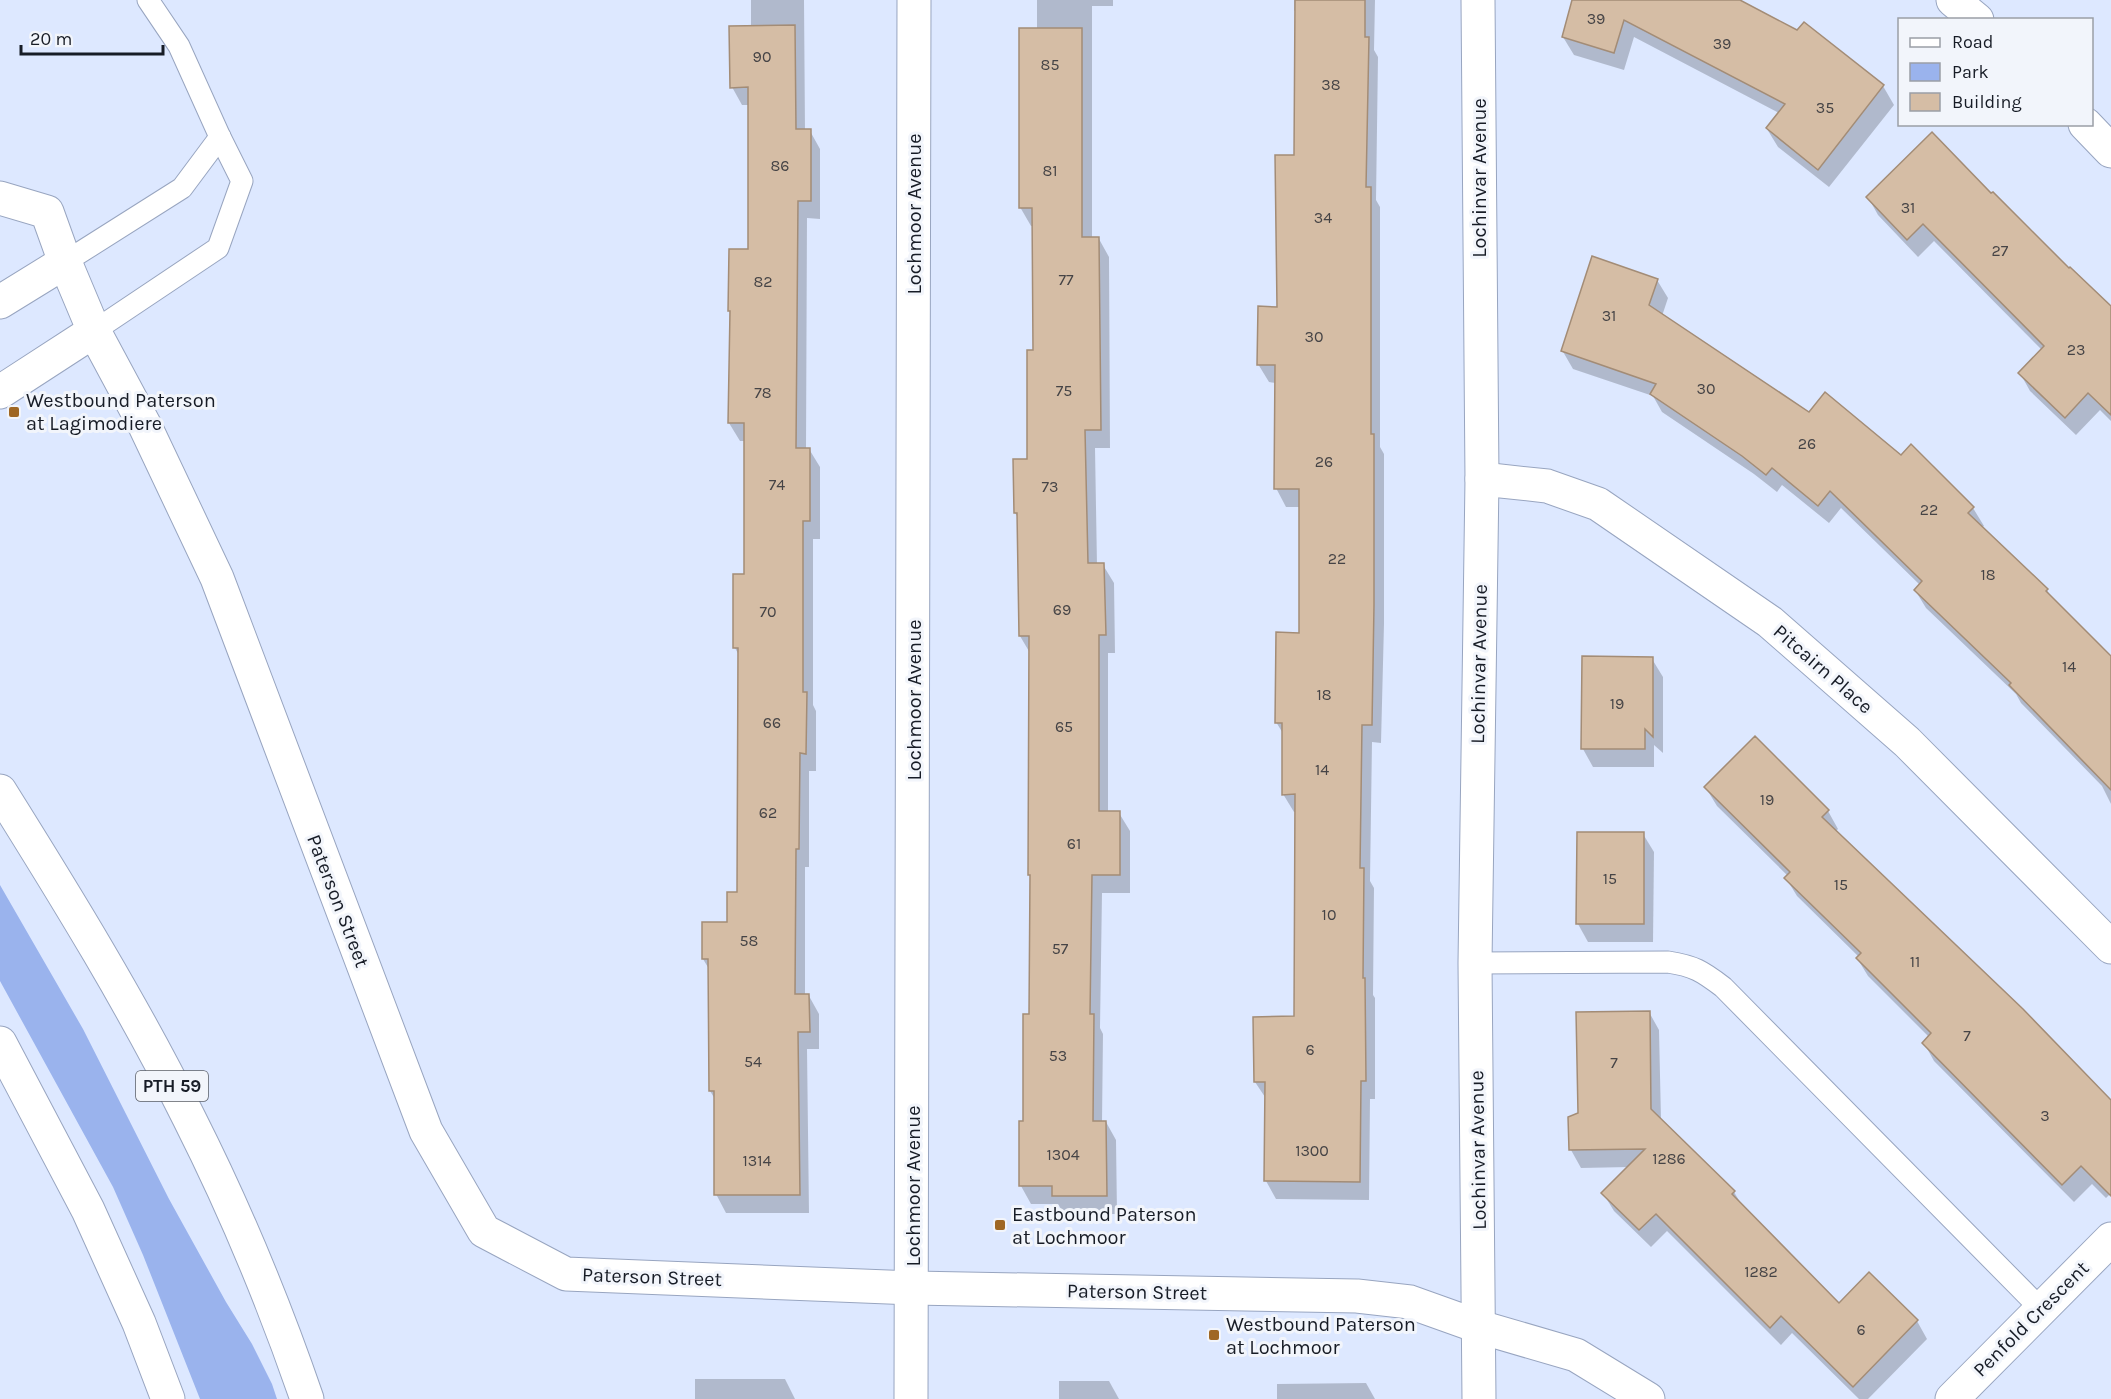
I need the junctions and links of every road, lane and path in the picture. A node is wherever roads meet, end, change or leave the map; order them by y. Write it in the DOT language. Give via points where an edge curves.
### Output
graph roads {
  1 [pos="148,0"];
  2 [pos="914,0"];
  3 [pos="1478,0"];
  4 [pos="1953,0"];
  5 [pos="1975,18"];
  6 [pos="2087,126"];
  7 [pos="220,137"];
  8 [pos="2111,151"];
  9 [pos="0,198"];
  10 [pos="65,262"];
  11 [pos="0,302"];
  12 [pos="94,331"];
  13 [pos="0,392"];
  14 [pos="1482,479"];
  15 [pos="0,791"];
  16 [pos="2111,947"];
  17 [pos="1475,963"];
  18 [pos="0,1043"];
  19 [pos="2111,1239"];
  20 [pos="913,1288"];
  21 [pos="2040,1308"];
  22 [pos="1480,1327"];
  23 [pos="168,1399"];
  24 [pos="307,1399"];
  25 [pos="911,1399"];
  26 [pos="1479,1399"];
  27 [pos="1648,1399"];
  28 [pos="1952,1399"];
  1 -- 7 [label="lane" via="179,46"];
  2 -- 20 [label="street, Lochmoor Avenue"];
  3 -- 14 [label="street, Lochinvar Avenue"];
  4 -- 5 [label="street"];
  6 -- 8 [label="street"];
  7 -- 10 [label="lane" via="182,188"];
  7 -- 12 [label="lane" via="242,181 218,248"];
  9 -- 10 [label="street, Paterson Street" via="47,212"];
  10 -- 11 [label="street"];
  10 -- 12 [label="street, Paterson Street"];
  12 -- 13 [label="street"];
  12 -- 20 [label="street, Paterson Street" via="145,426 217,578 426,1131 484,1231 566,1274"];
  14 -- 16 [label="street, Pitcairn Place" via="1546,486 1598,504 1770,622 1907,742"];
  14 -- 17 [label="street, Lochinvar Avenue"];
  15 -- 24 [label="street, PTH 59" via="69,900 189,1118 245,1239"];
  17 -- 21 [label="lane" via="1668,962 1702,971 1723,987"];
  17 -- 22 [label="street, Lochinvar Avenue"];
  18 -- 23 [label="street" via="88,1210"];
  19 -- 21 [label="street, Penfold Crescent"];
  20 -- 22 [label="street, Paterson Street" via="1357,1296 1410,1302"];
  20 -- 25 [label="street, Lochmoor Avenue"];
  21 -- 28 [label="street, Penfold Crescent"];
  22 -- 26 [label="street, Lochinvar Avenue"];
  22 -- 27 [label="street, Paterson Street" via="1576,1355"];
}
